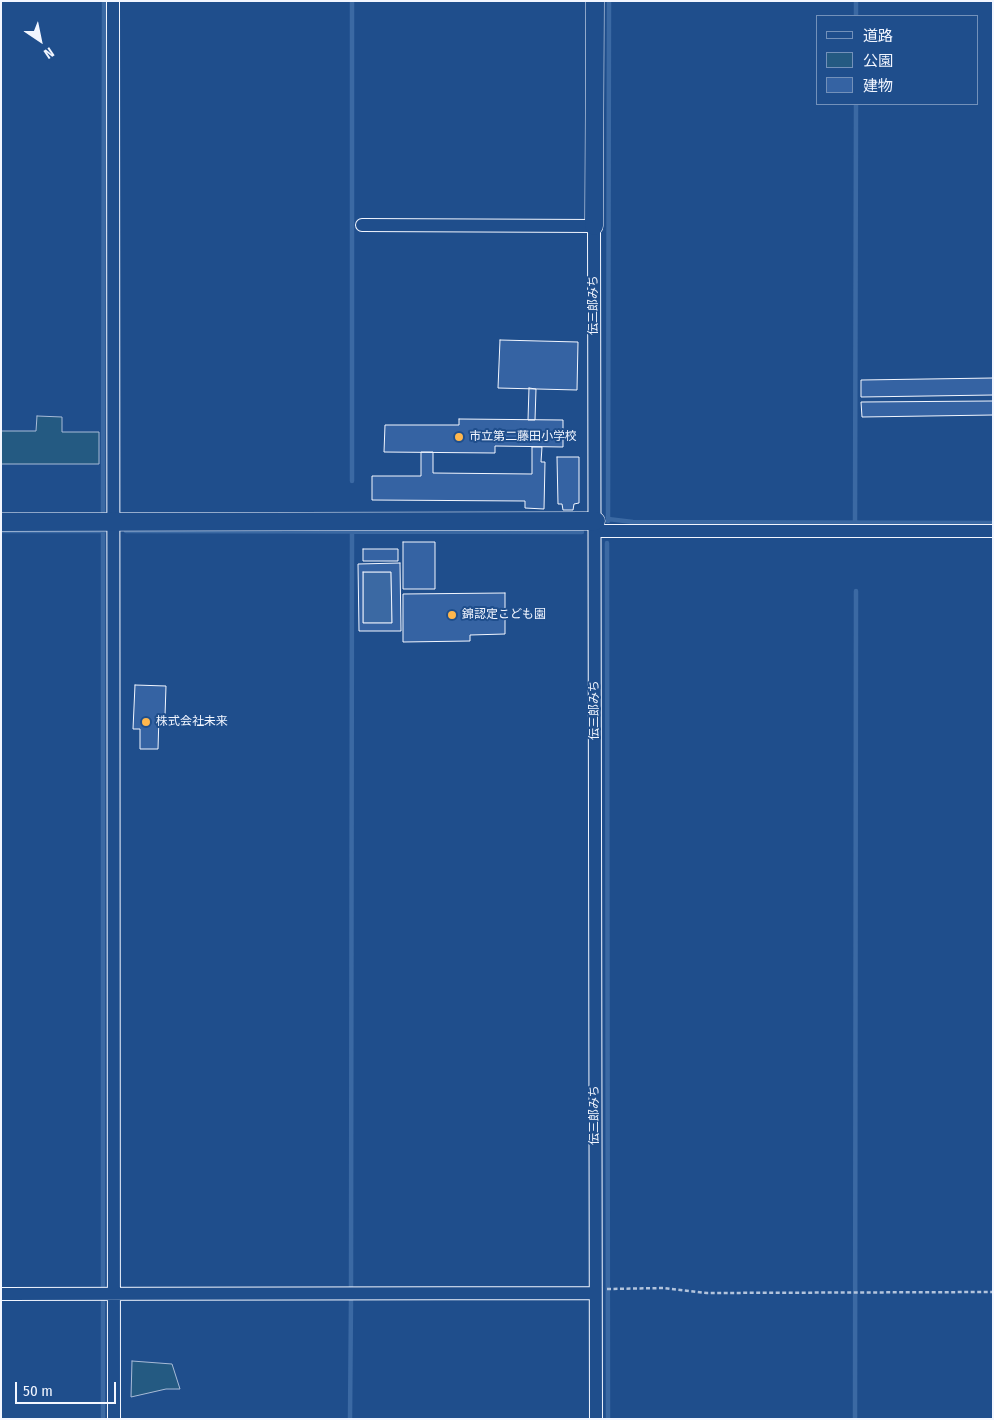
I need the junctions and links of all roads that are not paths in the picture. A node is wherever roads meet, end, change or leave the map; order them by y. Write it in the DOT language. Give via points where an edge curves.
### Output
graph roads {
  1 [pos="113,1"];
  2 [pos="595,1"];
  3 [pos="362,225"];
  4 [pos="594,226"];
  5 [pos="1,522"];
  6 [pos="107,522"];
  7 [pos="596,526"];
  8 [pos="993,531"];
  9 [pos="107,1293"];
  10 [pos="595,1293"];
  11 [pos="1,1294"];
  12 [pos="114,1419"];
  13 [pos="596,1419"];
  1 -- 6 [label="street"];
  2 -- 4 [label="street, 伝三郎みち"];
  3 -- 4 [label="street"];
  4 -- 7 [label="street, 伝三郎みち"];
  5 -- 6 [label="street"];
  6 -- 7 [label="street"];
  6 -- 9 [label="street"];
  7 -- 8 [label="street"];
  7 -- 10 [label="street, 伝三郎みち"];
  9 -- 10 [label="street"];
  9 -- 11 [label="street"];
  9 -- 12 [label="street"];
  10 -- 13 [label="street, 伝三郎みち"];
}
